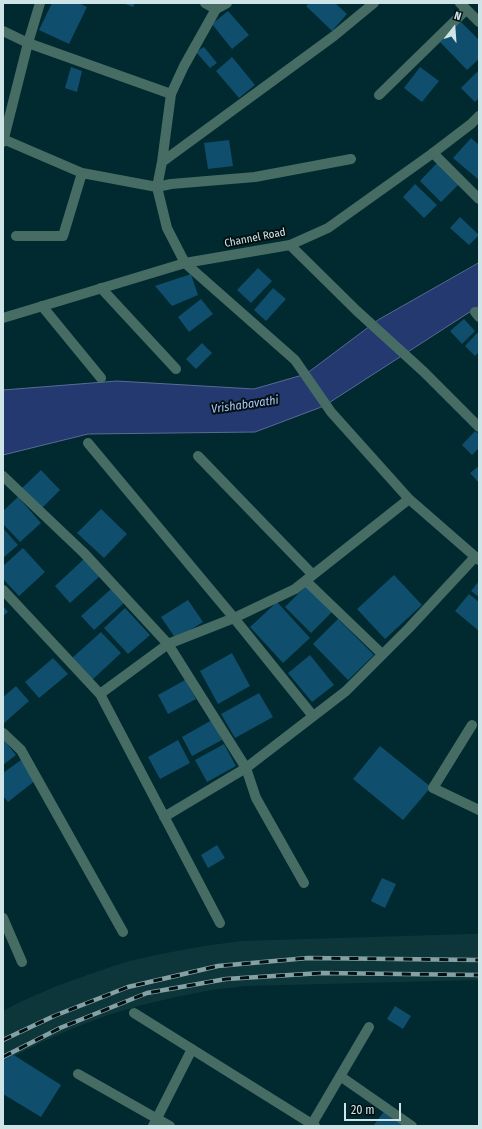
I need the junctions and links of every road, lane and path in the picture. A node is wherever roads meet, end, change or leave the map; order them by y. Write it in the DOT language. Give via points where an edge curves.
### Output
graph roads {
  1 [pos="40,3"];
  2 [pos="204,3"];
  3 [pos="227,3"];
  4 [pos="374,3"];
  5 [pos="463,6"];
  6 [pos="216,9"];
  7 [pos="479,22"];
  8 [pos="3,31"];
  9 [pos="28,43"];
  10 [pos="171,94"];
  11 [pos="379,95"];
  12 [pos="479,116"];
  13 [pos="3,140"];
  14 [pos="433,153"];
  15 [pos="351,159"];
  16 [pos="162,162"];
  17 [pos="82,173"];
  18 [pos="157,187"];
  19 [pos="479,199"];
  20 [pos="16,236"];
  21 [pos="290,244"];
  22 [pos="185,263"];
  23 [pos="101,288"];
  24 [pos="42,306"];
  25 [pos="3,318"];
  26 [pos="176,369"];
  27 [pos="101,378"];
  28 [pos="479,427"];
  29 [pos="88,443"];
  30 [pos="198,456"];
  31 [pos="3,476"];
  32 [pos="409,499"];
  33 [pos="477,558"];
  34 [pos="310,578"];
  35 [pos="3,590"];
  36 [pos="234,618"];
  37 [pos="168,644"];
  38 [pos="382,654"];
  39 [pos="100,694"];
  40 [pos="313,716"];
  41 [pos="472,726"];
  42 [pos="3,734"];
  43 [pos="246,768"];
  44 [pos="479,810"];
  45 [pos="164,817"];
  46 [pos="304,883"];
  47 [pos="3,918"];
  48 [pos="220,924"];
  49 [pos="123,932"];
  50 [pos="22,962"];
  51 [pos="134,1013"];
  52 [pos="369,1027"];
  53 [pos="192,1049"];
  54 [pos="78,1074"];
  55 [pos="340,1076"];
  56 [pos="155,1122"];
  57 [pos="314,1125"];
  58 [pos="170,1126"];
  59 [pos="412,1126"];
  1 -- 9 [label="street"];
  2 -- 6 [label="street"];
  3 -- 6 [label="street"];
  4 -- 16 [label="street" via="334,36"];
  5 -- 7 [label="street"];
  5 -- 11 [label="street"];
  6 -- 10 [label="street"];
  8 -- 9 [label="street"];
  9 -- 10 [label="street"];
  9 -- 13 [label="street"];
  10 -- 16 [label="street"];
  12 -- 14 [label="street, Channel Road"];
  13 -- 17 [label="street"];
  14 -- 19 [label="street"];
  14 -- 21 [label="street, Channel Road" via="328,228"];
  15 -- 18 [label="street" via="255,177"];
  16 -- 18 [label="street"];
  17 -- 18 [label="street"];
  17 -- 20 [label="street" via="63,236"];
  18 -- 22 [label="street" via="168,228"];
  21 -- 22 [label="street, Channel Road"];
  21 -- 28 [label="street"];
  22 -- 23 [label="street, Channel Road"];
  22 -- 32 [label="street" via="295,360 331,412"];
  23 -- 24 [label="street, Channel Road"];
  23 -- 26 [label="street"];
  24 -- 25 [label="street, Channel Road"];
  24 -- 27 [label="street"];
  29 -- 36 [label="street"];
  30 -- 34 [label="street"];
  31 -- 37 [label="street" via="83,552"];
  32 -- 33 [label="street"];
  32 -- 34 [label="street"];
  33 -- 38 [label="street"];
  34 -- 36 [label="street" via="295,589"];
  34 -- 38 [label="street"];
  35 -- 39 [label="street"];
  36 -- 37 [label="street"];
  36 -- 40 [label="street"];
  37 -- 39 [label="street"];
  37 -- 43 [label="street"];
  38 -- 40 [label="street" via="346,691"];
  39 -- 45 [label="street"];
  40 -- 43 [label="street"];
  41 -- 44 [label="street" via="433,788"];
  42 -- 49 [label="street" via="21,750"];
  43 -- 45 [label="street"];
  43 -- 46 [label="street" via="256,798"];
  45 -- 48 [label="street"];
  47 -- 50 [label="street"];
  51 -- 53 [label="street"];
  52 -- 55 [label="street"];
  53 -- 56 [label="street"];
  53 -- 57 [label="street"];
  54 -- 56 [label="street"];
  55 -- 57 [label="street"];
  55 -- 59 [label="street"];
  56 -- 58 [label="street"];
}
